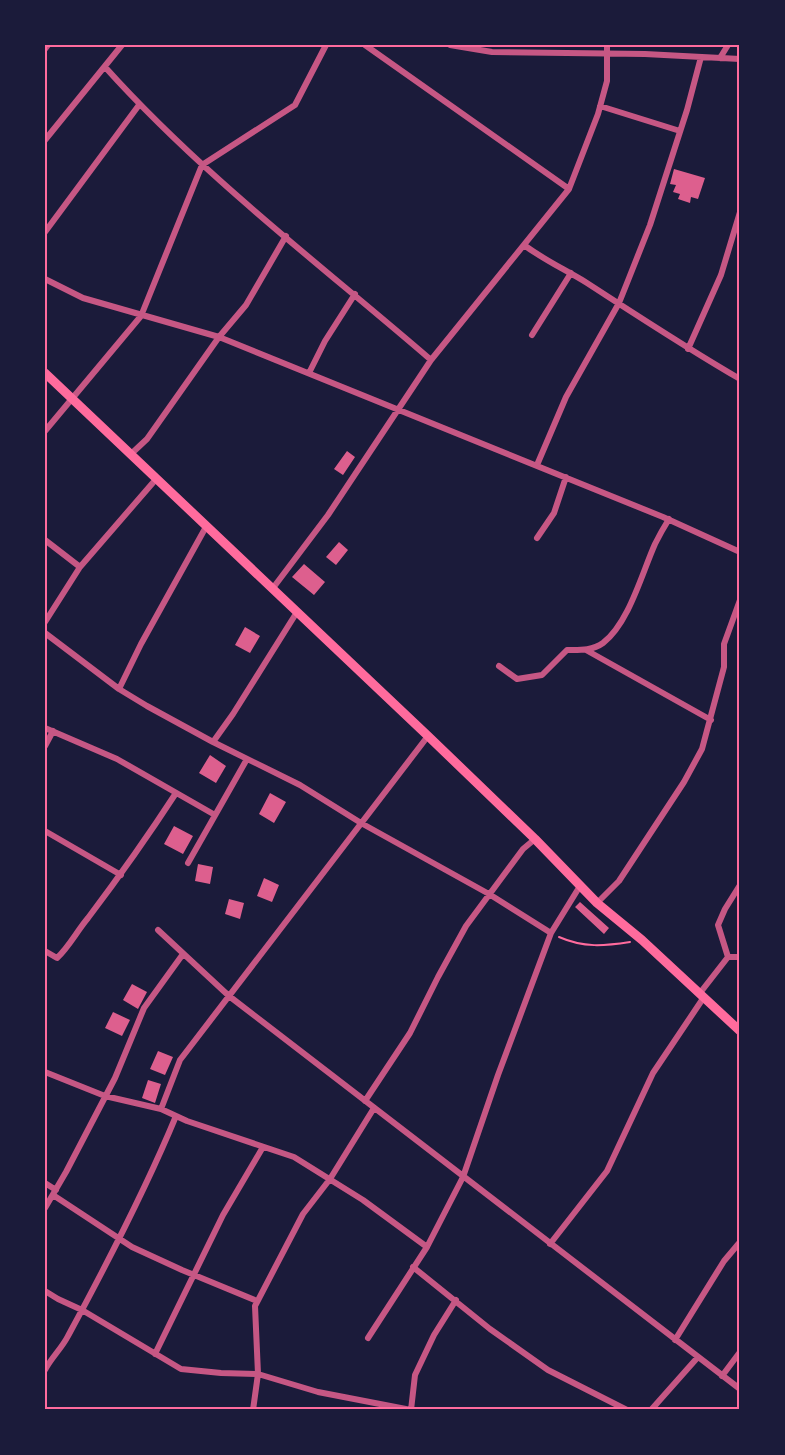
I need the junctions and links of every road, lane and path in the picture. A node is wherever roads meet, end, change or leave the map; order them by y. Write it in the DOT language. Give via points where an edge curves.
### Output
graph roads {
  1 [pos="48,45"];
  2 [pos="122,45"];
  3 [pos="326,45"];
  4 [pos="365,45"];
  5 [pos="450,45"];
  6 [pos="607,45"];
  7 [pos="728,45"];
  8 [pos="45,49"];
  9 [pos="607,55"];
  10 [pos="701,57"];
  11 [pos="720,58"];
  12 [pos="740,59"];
  13 [pos="105,67"];
  14 [pos="139,105"];
  15 [pos="600,106"];
  16 [pos="680,131"];
  17 [pos="45,140"];
  18 [pos="202,165"];
  19 [pos="569,189"];
  20 [pos="740,212"];
  21 [pos="45,232"];
  22 [pos="286,236"];
  23 [pos="524,246"];
  24 [pos="572,273"];
  25 [pos="45,279"];
  26 [pos="355,294"];
  27 [pos="619,303"];
  28 [pos="141,316"];
  29 [pos="532,335"];
  30 [pos="219,337"];
  31 [pos="688,349"];
  32 [pos="431,360"];
  33 [pos="45,373"];
  34 [pos="309,373"];
  35 [pos="740,379"];
  36 [pos="72,399"];
  37 [pos="398,408"];
  38 [pos="45,431"];
  39 [pos="131,454"];
  40 [pos="537,465"];
  41 [pos="566,477"];
  42 [pos="158,478"];
  43 [pos="669,519"];
  44 [pos="207,525"];
  45 [pos="537,538"];
  46 [pos="45,540"];
  47 [pos="740,552"];
  48 [pos="80,567"];
  49 [pos="273,588"];
  50 [pos="740,600"];
  51 [pos="297,612"];
  52 [pos="45,622"];
  53 [pos="45,633"];
  54 [pos="586,650"];
  55 [pos="499,666"];
  56 [pos="120,689"];
  57 [pos="711,720"];
  58 [pos="45,728"];
  59 [pos="52,731"];
  60 [pos="428,736"];
  61 [pos="213,742"];
  62 [pos="45,746"];
  63 [pos="247,759"];
  64 [pos="176,793"];
  65 [pos="216,815"];
  66 [pos="361,823"];
  67 [pos="45,831"];
  68 [pos="535,839"];
  69 [pos="188,862"];
  70 [pos="121,875"];
  71 [pos="740,885"];
  72 [pos="580,886"];
  73 [pos="489,894"];
  74 [pos="597,903"];
  75 [pos="158,930"];
  76 [pos="551,933"];
  77 [pos="642,940"];
  78 [pos="45,951"];
  79 [pos="183,954"];
  80 [pos="728,957"];
  81 [pos="740,957"];
  82 [pos="702,995"];
  83 [pos="229,996"];
  84 [pos="740,1031"];
  85 [pos="45,1072"];
  86 [pos="105,1096"];
  87 [pos="365,1101"];
  88 [pos="374,1108"];
  89 [pos="161,1109"];
  90 [pos="176,1116"];
  91 [pos="263,1147"];
  92 [pos="463,1177"];
  93 [pos="330,1179"];
  94 [pos="45,1183"];
  95 [pos="54,1192"];
  96 [pos="45,1208"];
  97 [pos="119,1239"];
  98 [pos="740,1242"];
  99 [pos="550,1244"];
  100 [pos="427,1247"];
  101 [pos="413,1268"];
  102 [pos="194,1275"];
  103 [pos="45,1291"];
  104 [pos="456,1300"];
  105 [pos="257,1301"];
  106 [pos="82,1310"];
  107 [pos="368,1338"];
  108 [pos="675,1340"];
  109 [pos="740,1352"];
  110 [pos="155,1354"];
  111 [pos="698,1357"];
  112 [pos="45,1370"];
  113 [pos="258,1374"];
  114 [pos="722,1376"];
  115 [pos="740,1389"];
  116 [pos="253,1410"];
  117 [pos="411,1410"];
  118 [pos="627,1410"];
  119 [pos="651,1410"];
  1 -- 8 [label="street"];
  2 -- 13 [label="street"];
  3 -- 18 [label="street" via="295,105"];
  4 -- 19 [label="street"];
  5 -- 9 [label="street" via="492,52"];
  6 -- 9 [label="street"];
  7 -- 11 [label="street"];
  9 -- 10 [label="street"];
  9 -- 15 [label="street" via="607,81"];
  10 -- 11 [label="street"];
  10 -- 16 [label="street"];
  11 -- 12 [label="street"];
  13 -- 14 [label="street"];
  13 -- 17 [label="street"];
  14 -- 18 [label="street"];
  14 -- 21 [label="street"];
  15 -- 16 [label="street"];
  15 -- 19 [label="street"];
  16 -- 27 [label="street" via="650,225"];
  18 -- 22 [label="street"];
  18 -- 28 [label="street"];
  19 -- 23 [label="street"];
  20 -- 31 [label="street" via="721,275"];
  22 -- 26 [label="street"];
  22 -- 30 [label="street" via="246,305"];
  23 -- 24 [label="street"];
  23 -- 32 [label="street"];
  24 -- 27 [label="street"];
  24 -- 29 [label="street"];
  25 -- 28 [label="street" via="83,298"];
  26 -- 32 [label="street"];
  26 -- 34 [label="street"];
  27 -- 31 [label="street"];
  27 -- 40 [label="street" via="566,397"];
  28 -- 30 [label="street"];
  28 -- 36 [label="street"];
  30 -- 34 [label="street"];
  30 -- 39 [label="street" via="147,439"];
  31 -- 35 [label="street"];
  32 -- 37 [label="street"];
  33 -- 36 [label="highway"];
  34 -- 37 [label="street"];
  36 -- 38 [label="street"];
  36 -- 39 [label="highway"];
  37 -- 40 [label="street"];
  37 -- 49 [label="street" via="328,515"];
  39 -- 42 [label="highway"];
  40 -- 41 [label="street"];
  41 -- 43 [label="street"];
  41 -- 45 [label="street" via="554,513"];
  42 -- 44 [label="highway"];
  42 -- 48 [label="street"];
  43 -- 47 [label="street"];
  43 -- 54 [label="street" via="618,625 603,643"];
  44 -- 49 [label="highway"];
  44 -- 56 [label="street"];
  46 -- 48 [label="street"];
  48 -- 52 [label="street"];
  49 -- 51 [label="highway"];
  50 -- 57 [label="street" via="724,644 724,668"];
  51 -- 60 [label="highway"];
  51 -- 61 [label="street"];
  53 -- 56 [label="street"];
  54 -- 55 [label="street" via="567,650 542,675 517,679"];
  54 -- 57 [label="street"];
  56 -- 61 [label="street"];
  57 -- 74 [label="street" via="702,749 684,782 619,881"];
  58 -- 59 [label="street"];
  59 -- 62 [label="street"];
  59 -- 64 [label="street" via="117,759"];
  60 -- 66 [label="street"];
  60 -- 68 [label="highway"];
  61 -- 63 [label="street"];
  63 -- 65 [label="street"];
  63 -- 66 [label="street" via="300,785"];
  64 -- 65 [label="street"];
  64 -- 70 [label="street"];
  65 -- 69 [label="street"];
  66 -- 73 [label="street"];
  66 -- 83 [label="street"];
  67 -- 70 [label="street"];
  68 -- 72 [label="highway"];
  68 -- 73 [label="street"];
  70 -- 78 [label="street" via="57,958"];
  71 -- 80 [label="street" via="718,926"];
  72 -- 74 [label="highway"];
  72 -- 76 [label="street"];
  73 -- 76 [label="street"];
  73 -- 87 [label="street" via="466,926 410,1033"];
  74 -- 77 [label="highway"];
  75 -- 79 [label="street"];
  76 -- 77 [label="path" via="568,941 598,946"];
  76 -- 92 [label="street"];
  77 -- 82 [label="highway"];
  79 -- 83 [label="street"];
  79 -- 86 [label="street" via="144,1008"];
  80 -- 81 [label="street"];
  80 -- 82 [label="street"];
  82 -- 84 [label="highway"];
  82 -- 99 [label="street" via="653,1073 607,1171"];
  83 -- 87 [label="street"];
  83 -- 89 [label="street" via="180,1060"];
  85 -- 86 [label="street"];
  86 -- 89 [label="street"];
  86 -- 95 [label="street"];
  87 -- 88 [label="street"];
  88 -- 92 [label="street"];
  88 -- 93 [label="street"];
  89 -- 90 [label="street"];
  90 -- 91 [label="street"];
  90 -- 97 [label="street"];
  91 -- 93 [label="street" via="294,1157"];
  91 -- 102 [label="street"];
  92 -- 99 [label="street"];
  92 -- 100 [label="street"];
  93 -- 100 [label="street"];
  93 -- 105 [label="street" via="303,1214"];
  94 -- 95 [label="street"];
  95 -- 96 [label="street"];
  95 -- 97 [label="street"];
  97 -- 102 [label="street"];
  97 -- 106 [label="street"];
  98 -- 108 [label="street"];
  99 -- 108 [label="street"];
  100 -- 101 [label="street"];
  101 -- 104 [label="street"];
  101 -- 107 [label="street"];
  102 -- 105 [label="street"];
  102 -- 110 [label="street"];
  103 -- 106 [label="street"];
  104 -- 117 [label="street" via="415,1375"];
  104 -- 118 [label="street" via="548,1370"];
  105 -- 113 [label="street"];
  106 -- 110 [label="street"];
  106 -- 112 [label="street" via="62,1349"];
  108 -- 111 [label="street"];
  109 -- 114 [label="street"];
  110 -- 113 [label="street" via="181,1369"];
  111 -- 114 [label="street"];
  111 -- 119 [label="street"];
  113 -- 116 [label="street"];
  113 -- 117 [label="street" via="318,1392"];
  114 -- 115 [label="street"];
}
